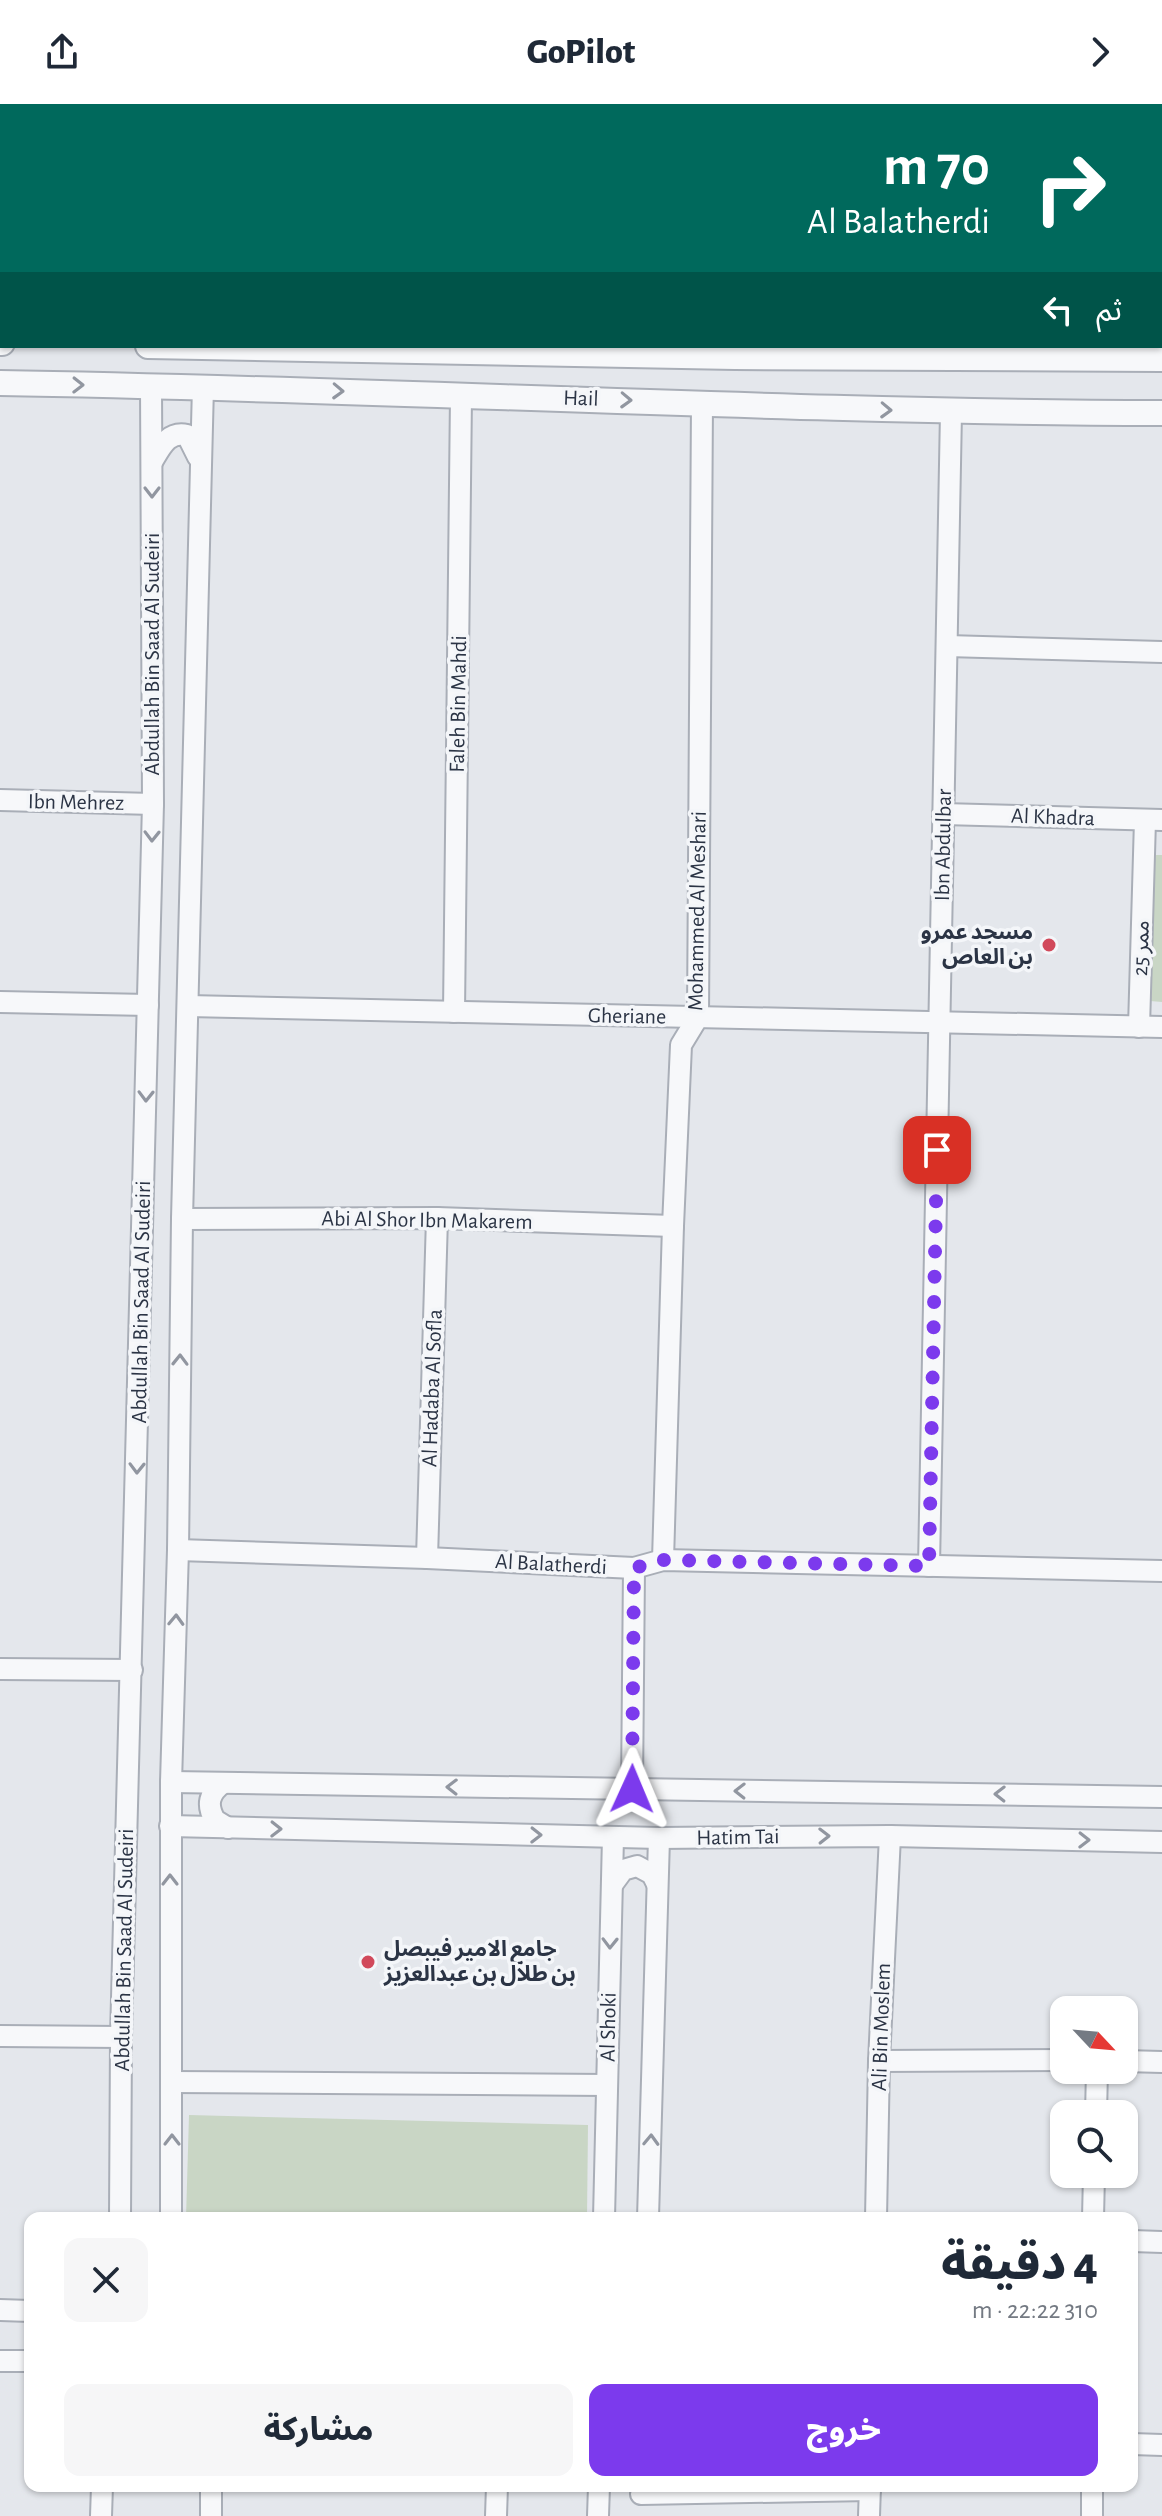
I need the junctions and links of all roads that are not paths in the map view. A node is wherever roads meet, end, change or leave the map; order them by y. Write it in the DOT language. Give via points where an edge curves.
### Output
graph roads {
  1 [pos="320,348"];
  2 [pos="432,349"];
  3 [pos="692,351"];
  4 [pos="735,351"];
  5 [pos="982,352"];
  6 [pos="574,354"];
  7 [pos="1162,359"];
  8 [pos="0,383"];
  9 [pos="151,386"];
  10 [pos="203,386"];
  11 [pos="461,396"];
  12 [pos="572,398"];
  13 [pos="702,402"];
  14 [pos="951,412"];
  15 [pos="1162,413"];
  16 [pos="152,462"];
  17 [pos="200,465"];
  18 [pos="947,646"];
  19 [pos="1162,652"];
  20 [pos="0,800"];
  21 [pos="153,804"];
  22 [pos="943,814"];
  23 [pos="1154,820"];
  24 [pos="0,1002"];
  25 [pos="148,1005"];
  26 [pos="188,1006"];
  27 [pos="454,1012"];
  28 [pos="698,1017"];
  29 [pos="939,1022"];
  30 [pos="1139,1027"];
  31 [pos="1162,1027"];
  32 [pos="437,1218"];
  33 [pos="182,1219"];
  34 [pos="673,1226"];
  35 [pos="178,1550"];
  36 [pos="427,1558"];
  37 [pos="663,1560"];
  38 [pos="929,1566"];
  39 [pos="634,1568"];
  40 [pos="1162,1571"];
  41 [pos="0,1669"];
  42 [pos="132,1670"];
  43 [pos="171,1782"];
  44 [pos="223,1783"];
  45 [pos="632,1789"];
  46 [pos="1162,1797"];
  47 [pos="170,1826"];
  48 [pos="228,1828"];
  49 [pos="890,1836"];
  50 [pos="613,1837"];
  51 [pos="659,1838"];
  52 [pos="1162,1842"];
  53 [pos="657,1884"];
  54 [pos="612,1885"];
  55 [pos="0,2036"];
  56 [pos="121,2037"];
  57 [pos="1050,2060"];
  58 [pos="879,2061"];
  59 [pos="1138,2061"];
  60 [pos="1162,2062"];
  61 [pos="172,2082"];
  62 [pos="607,2085"];
  63 [pos="1094,2188"];
  64 [pos="120,2212"];
  65 [pos="171,2212"];
  66 [pos="604,2212"];
  67 [pos="648,2212"];
  68 [pos="876,2212"];
  69 [pos="1093,2212"];
  70 [pos="1138,2241"];
  71 [pos="1162,2242"];
  72 [pos="0,2310"];
  73 [pos="24,2311"];
  74 [pos="0,2361"];
  75 [pos="24,2361"];
  76 [pos="1138,2444"];
  77 [pos="1162,2445"];
  78 [pos="102,2492"];
  79 [pos="211,2492"];
  80 [pos="497,2492"];
  81 [pos="599,2492"];
  82 [pos="641,2492"];
  83 [pos="870,2492"];
  84 [pos="1092,2492"];
  85 [pos="101,2516"];
  86 [pos="211,2516"];
  87 [pos="496,2516"];
  88 [pos="598,2516"];
  89 [pos="640,2516"];
  90 [pos="869,2516"];
  91 [pos="1092,2516"];
  1 -- 2 [label="street, Hail"];
  2 -- 6 [label="street, Hail"];
  3 -- 4 [label="street, Hail"];
  3 -- 6 [label="street, Hail"];
  4 -- 5 [label="street, Hail"];
  5 -- 7 [label="street, Hail"];
  6 -- 12 [label="street"];
  8 -- 9 [label="street, Hail, one-way"];
  9 -- 10 [label="street, Hail"];
  9 -- 16 [label="street, Abdullah Bin Saad Al Sudeiri"];
  10 -- 11 [label="street, Hail, one-way"];
  10 -- 17 [label="street, Abdullah Bin Saad Al Sudeiri"];
  11 -- 12 [label="street, Hail"];
  11 -- 27 [label="street, Faleh Bin Mahdi"];
  12 -- 13 [label="street, Hail, one-way"];
  13 -- 14 [label="street, Hail, one-way"];
  13 -- 28 [label="street, Mohammed Al Meshari"];
  14 -- 15 [label="street, Hail"];
  14 -- 18 [label="street, Ibn Abdulbar"];
  16 -- 17 [label="street" via="170,436 181,433 194,445"];
  16 -- 21 [label="street, Abdullah Bin Saad Al Sudeiri, one-way"];
  17 -- 26 [label="street, Abdullah Bin Saad Al Sudeiri"];
  18 -- 19 [label="street"];
  18 -- 22 [label="street, Ibn Abdulbar"];
  20 -- 21 [label="street, Ibn Mehrez"];
  21 -- 25 [label="street, Abdullah Bin Saad Al Sudeiri, one-way"];
  22 -- 23 [label="street, Al Khadra"];
  22 -- 29 [label="street, Ibn Abdulbar"];
  23 -- 30 [label="street, ممر 25"];
  24 -- 25 [label="street"];
  25 -- 42 [label="street, Abdullah Bin Saad Al Sudeiri, one-way"];
  26 -- 27 [label="street, Gheriane"];
  26 -- 33 [label="street, Abdullah Bin Saad Al Sudeiri"];
  27 -- 28 [label="street, Gheriane"];
  28 -- 29 [label="street, Gheriane"];
  28 -- 34 [label="street, Mohammed Al Meshari" via="681,1045"];
  29 -- 30 [label="street, Gheriane"];
  29 -- 38 [label="street, Ibn Abdulbar"];
  30 -- 31 [label="street, Gheriane"];
  32 -- 33 [label="street, Abi Al Shor Ibn Makarem"];
  32 -- 34 [label="street, Abi Al Shor Ibn Makarem"];
  32 -- 36 [label="street, Al Hadaba Al Sofla"];
  35 -- 33 [label="street, Abdullah Bin Saad Al Sudeiri, one-way"];
  34 -- 37 [label="street, Mohammed Al Meshari"];
  35 -- 36 [label="street, Al Balatherdi"];
  43 -- 35 [label="street, Abdullah Bin Saad Al Sudeiri, one-way"];
  36 -- 39 [label="street, Al Balatherdi"];
  37 -- 38 [label="street, Al Balatherdi"];
  37 -- 39 [label="street, Al Balatherdi"];
  38 -- 40 [label="street, Al Balatherdi"];
  39 -- 45 [label="street"];
  41 -- 42 [label="street"];
  42 -- 56 [label="street, Abdullah Bin Saad Al Sudeiri"];
  43 -- 44 [label="street, Hatim Tai"];
  43 -- 47 [label="street, Abdullah Bin Saad Al Sudeiri"];
  45 -- 44 [label="street, Hatim Tai, one-way"];
  44 -- 48 [label="street" via="210,1797 210,1806 215,1820"];
  46 -- 45 [label="street, Hatim Tai, one-way"];
  47 -- 48 [label="street, Hatim Tai"];
  61 -- 47 [label="street, Abdullah Bin Saad Al Sudeiri, one-way"];
  48 -- 50 [label="street, Hatim Tai, one-way"];
  51 -- 49 [label="street, Hatim Tai, one-way"];
  49 -- 52 [label="street, Hatim Tai, one-way"];
  49 -- 58 [label="street, Ali Bin Moslem"];
  50 -- 51 [label="street, Hatim Tai"];
  50 -- 54 [label="street, Al Shoki"];
  51 -- 53 [label="street, Al Shoki"];
  53 -- 54 [label="street" via="652,1874 637,1866 623,1870"];
  67 -- 53 [label="street, Al Shoki, one-way"];
  54 -- 62 [label="street, Al Shoki, one-way"];
  55 -- 56 [label="street"];
  56 -- 64 [label="street, Abdullah Bin Saad Al Sudeiri"];
  57 -- 58 [label="street"];
  58 -- 68 [label="street, Ali Bin Moslem"];
  59 -- 60 [label="street"];
  61 -- 62 [label="street"];
  65 -- 61 [label="street, Abdullah Bin Saad Al Sudeiri, one-way"];
  62 -- 66 [label="street, Al Shoki"];
  63 -- 69 [label="street"];
  70 -- 71 [label="street"];
  72 -- 73 [label="street"];
  74 -- 75 [label="street"];
  76 -- 77 [label="street"];
  78 -- 85 [label="street"];
  79 -- 86 [label="street"];
  80 -- 87 [label="street"];
  81 -- 88 [label="street"];
  82 -- 89 [label="street"];
  83 -- 90 [label="street"];
  84 -- 91 [label="street"];
}
